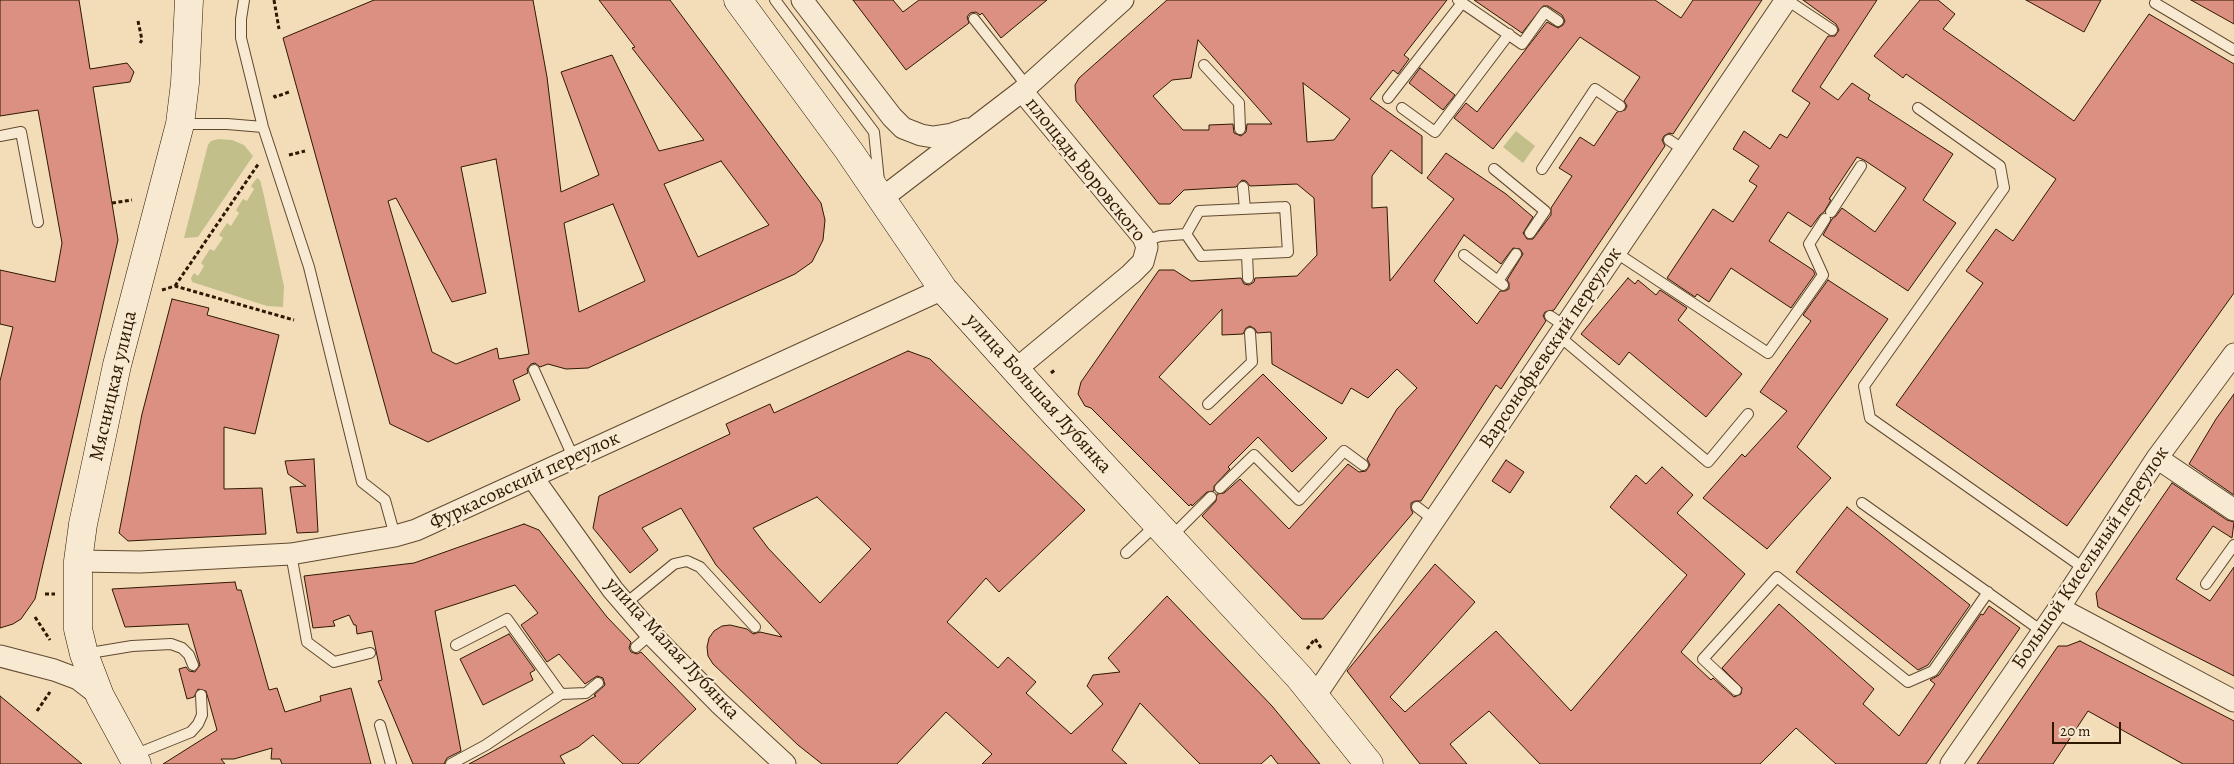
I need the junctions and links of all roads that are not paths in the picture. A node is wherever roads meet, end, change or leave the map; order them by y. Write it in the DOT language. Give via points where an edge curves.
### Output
graph roads {
  1 [pos="189,0"];
  2 [pos="244,0"];
  3 [pos="738,0"];
  4 [pos="776,0"];
  5 [pos="802,0"];
  6 [pos="1123,0"];
  7 [pos="1460,1"];
  8 [pos="1781,2"];
  9 [pos="2155,4"];
  10 [pos="974,19"];
  11 [pos="1558,21"];
  12 [pos="1832,30"];
  13 [pos="1509,34"];
  14 [pos="2234,50"];
  15 [pos="1204,65"];
  16 [pos="1024,88"];
  17 [pos="1388,98"];
  18 [pos="1620,106"];
  19 [pos="1402,108"];
  20 [pos="1918,108"];
  21 [pos="180,124"];
  22 [pos="979,124"];
  23 [pos="264,127"];
  24 [pos="1240,129"];
  25 [pos="0,136"];
  26 [pos="1860,166"];
  27 [pos="1494,169"];
  28 [pos="1542,169"];
  29 [pos="1243,187"];
  30 [pos="881,199"];
  31 [pos="1245,209"];
  32 [pos="38,222"];
  33 [pos="1530,233"];
  34 [pos="1186,234"];
  35 [pos="1145,242"];
  36 [pos="1616,252"];
  37 [pos="1247,254"];
  38 [pos="1516,254"];
  39 [pos="1464,255"];
  40 [pos="1248,278"];
  41 [pos="943,289"];
  42 [pos="1558,326"];
  43 [pos="1250,333"];
  44 [pos="2234,354"];
  45 [pos="534,370"];
  46 [pos="1015,370"];
  47 [pos="1208,404"];
  48 [pos="1748,414"];
  49 [pos="2157,458"];
  50 [pos="574,459"];
  51 [pos="1363,465"];
  52 [pos="533,478"];
  53 [pos="1220,488"];
  54 [pos="1211,497"];
  55 [pos="1862,503"];
  56 [pos="1417,507"];
  57 [pos="2234,510"];
  58 [pos="1434,520"];
  59 [pos="1164,531"];
  60 [pos="395,536"];
  61 [pos="2234,545"];
  62 [pos="1126,553"];
  63 [pos="292,554"];
  64 [pos="78,562"];
  65 [pos="2084,569"];
  66 [pos="2206,584"];
  67 [pos="1988,592"];
  68 [pos="625,604"];
  69 [pos="2059,608"];
  70 [pos="755,627"];
  71 [pos="2043,632"];
  72 [pos="456,644"];
  73 [pos="370,653"];
  74 [pos="84,654"];
  75 [pos="0,656"];
  76 [pos="192,665"];
  77 [pos="598,683"];
  78 [pos="1736,690"];
  79 [pos="561,694"];
  80 [pos="201,695"];
  81 [pos="2232,695"];
  82 [pos="100,696"];
  83 [pos="1315,696"];
  84 [pos="380,724"];
  85 [pos="135,760"];
  86 [pos="391,764"];
  87 [pos="451,764"];
  88 [pos="785,764"];
  89 [pos="1369,764"];
  90 [pos="1951,764"];
  1 -- 21 [label="main road, Мясницкая улица"];
  2 -- 23 [label="lane" via="241,38"];
  3 -- 30 [label="main road, улица Большая Лубянка"];
  4 -- 30 [label="lane" via="874,132"];
  5 -- 22 [label="street" via="903,128 933,137"];
  6 -- 16 [label="street"];
  7 -- 13 [label="lane"];
  7 -- 17 [label="lane"];
  8 -- 12 [label="lane"];
  8 -- 36 [label="street, Варсонофьевский переулок" via="1677,145"];
  9 -- 14 [label="lane"];
  10 -- 16 [label="lane"];
  11 -- 13 [label="lane" via="1545,12 1522,44"];
  13 -- 19 [label="lane" via="1435,132"];
  15 -- 24 [label="lane" via="1239,103"];
  16 -- 22 [label="street"];
  16 -- 35 [label="street, площадь Воровского"];
  18 -- 28 [label="lane" via="1595,89"];
  20 -- 65 [label="lane" via="2000,166 2004,188 1864,386 1870,418"];
  21 -- 23 [label="lane"];
  21 -- 64 [label="main road, Мясницкая улица" via="117,364"];
  22 -- 30 [label="street"];
  23 -- 60 [label="lane" via="309,267 362,482 385,500"];
  25 -- 32 [label="lane" via="20,132"];
  26 -- 36 [label="lane" via="1809,244 1823,275 1768,353"];
  27 -- 33 [label="lane" via="1545,211"];
  29 -- 31 [label="lane"];
  30 -- 41 [label="main road, улица Большая Лубянка"];
  31 -- 34 [label="lane" via="1199,211"];
  31 -- 37 [label="lane" via="1285,207 1288,252"];
  34 -- 35 [label="lane" via="1160,236"];
  34 -- 37 [label="lane" via="1201,256"];
  35 -- 46 [label="street, площадь Воровского" via="1143,262"];
  36 -- 42 [label="street, Варсонофьевский переулок"];
  37 -- 40 [label="lane"];
  38 -- 39 [label="lane" via="1501,283"];
  41 -- 46 [label="main road, улица Большая Лубянка"];
  41 -- 50 [label="street, Фуркасовский переулок"];
  42 -- 48 [label="lane" via="1708,462"];
  42 -- 58 [label="street, Варсонофьевский переулок"];
  43 -- 47 [label="lane" via="1252,362"];
  44 -- 49 [label="street, Большой Кисельный переулок"];
  45 -- 50 [label="lane"];
  46 -- 59 [label="main road, улица Большая Лубянка"];
  49 -- 57 [label="street"];
  49 -- 65 [label="street, Большой Кисельный переулок"];
  50 -- 52 [label="street, Фуркасовский переулок"];
  51 -- 53 [label="lane" via="1344,451 1299,500 1254,455"];
  52 -- 60 [label="street, Фуркасовский переулок" via="431,525"];
  52 -- 68 [label="street, улица Малая Лубянка"];
  54 -- 59 [label="lane"];
  55 -- 67 [label="lane"];
  56 -- 58 [label="lane"];
  58 -- 83 [label="street, Варсонофьевский переулок"];
  59 -- 62 [label="lane"];
  59 -- 83 [label="main road, улица Большая Лубянка"];
  60 -- 63 [label="street, Фуркасовский переулок"];
  61 -- 66 [label="lane"];
  63 -- 64 [label="street, Фуркасовский переулок"];
  63 -- 73 [label="lane" via="307,642 334,662"];
  64 -- 74 [label="main road, Мясницкая улица" via="78,629"];
  65 -- 69 [label="street, Большой Кисельный переулок"];
  67 -- 71 [label="lane"];
  67 -- 78 [label="lane" via="1933,671 1908,682 1777,577 1703,659"];
  68 -- 70 [label="lane" via="674,564 686,562 700,567"];
  68 -- 88 [label="street, улица Малая Лубянка" via="644,640"];
  69 -- 71 [label="street, Большой Кисельный переулок"];
  69 -- 81 [label="street"];
  71 -- 90 [label="street, Большой Кисельный переулок"];
  72 -- 79 [label="lane" via="507,619"];
  74 -- 76 [label="lane" via="171,644 182,648"];
  74 -- 82 [label="main road, Мясницкая улица"];
  75 -- 82 [label="street" via="78,679"];
  77 -- 79 [label="lane" via="586,693"];
  79 -- 87 [label="lane" via="486,745"];
  80 -- 85 [label="lane" via="202,715 191,732"];
  82 -- 85 [label="main road, Мясницкая улица"];
  83 -- 89 [label="main road, улица Большая Лубянка"];
  84 -- 86 [label="lane"];
}
